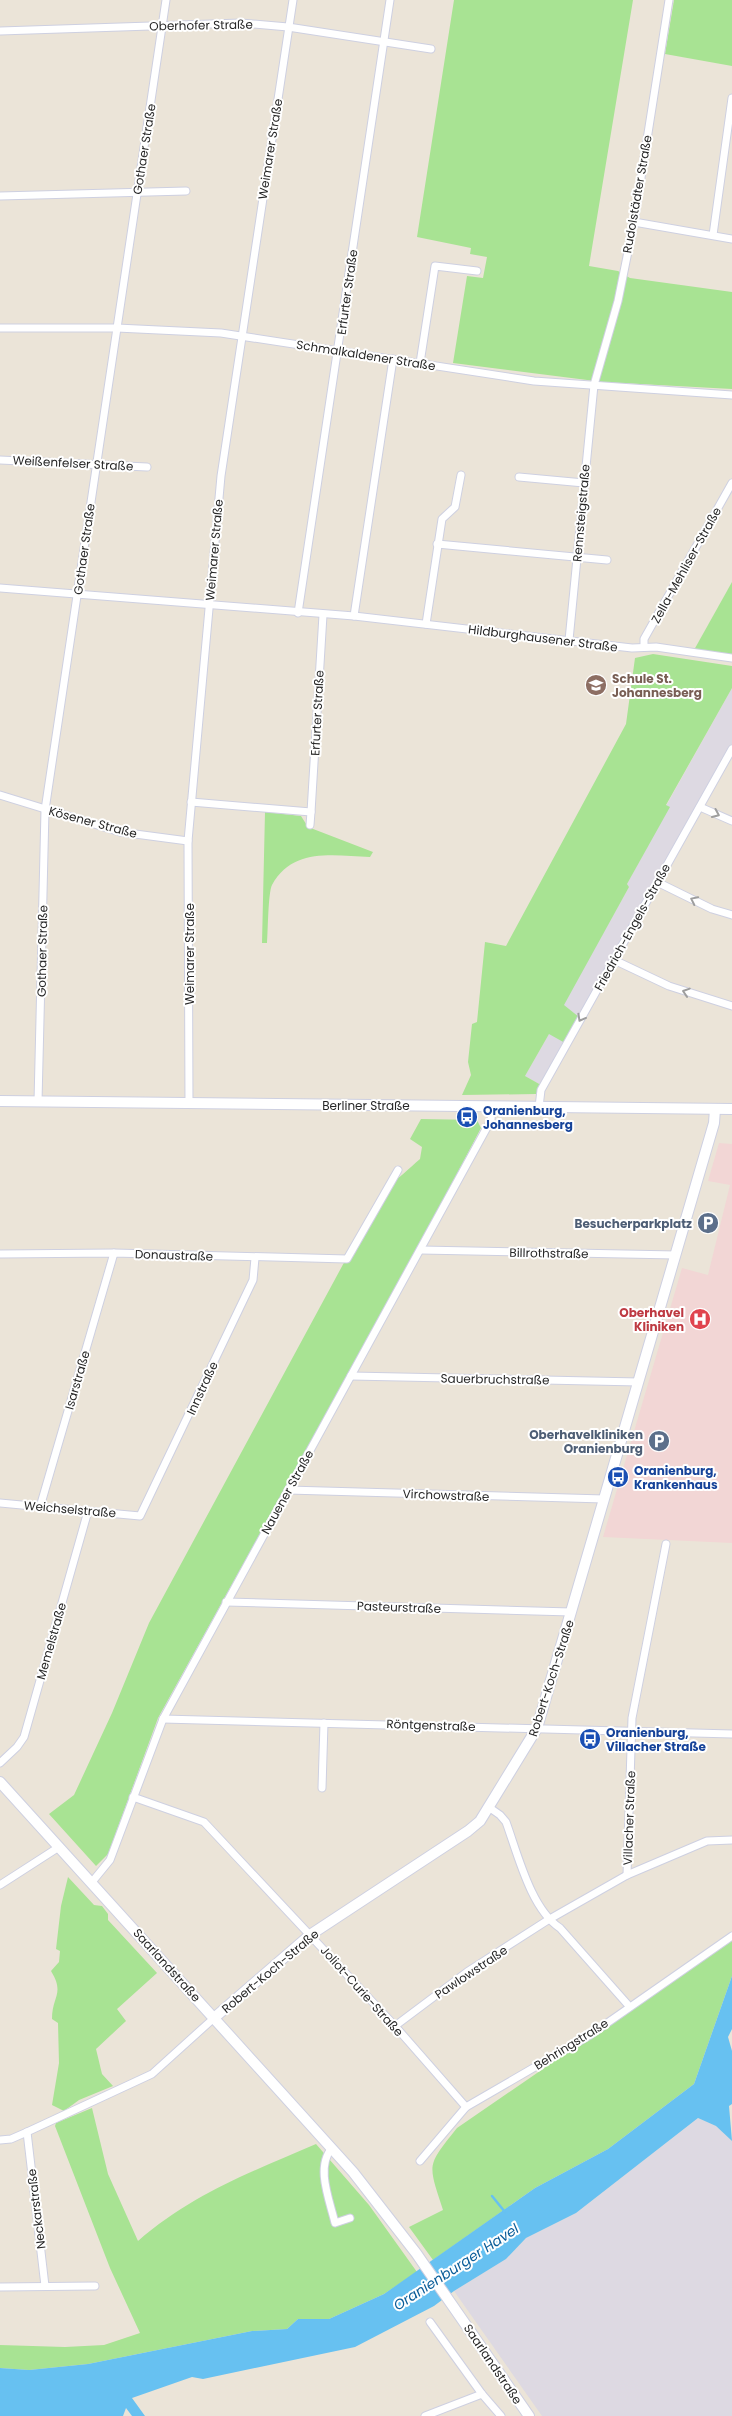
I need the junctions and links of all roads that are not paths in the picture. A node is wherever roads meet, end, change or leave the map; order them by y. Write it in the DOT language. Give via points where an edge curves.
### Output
graph roads {
  1 [pos="166,0"];
  2 [pos="292,0"];
  3 [pos="390,0"];
  4 [pos="668,0"];
  5 [pos="162,26"];
  6 [pos="288,27"];
  7 [pos="0,31"];
  8 [pos="384,42"];
  9 [pos="431,49"];
  10 [pos="732,98"];
  11 [pos="186,191"];
  12 [pos="137,192"];
  13 [pos="0,196"];
  14 [pos="634,222"];
  15 [pos="713,235"];
  16 [pos="732,239"];
  17 [pos="477,271"];
  18 [pos="0,328"];
  19 [pos="117,328"];
  20 [pos="242,336"];
  21 [pos="338,351"];
  22 [pos="392,359"];
  23 [pos="420,363"];
  24 [pos="594,385"];
  25 [pos="732,395"];
  26 [pos="0,460"];
  27 [pos="96,465"];
  28 [pos="147,467"];
  29 [pos="461,475"];
  30 [pos="519,477"];
  31 [pos="584,483"];
  32 [pos="732,483"];
  33 [pos="437,544"];
  34 [pos="577,557"];
  35 [pos="607,560"];
  36 [pos="0,588"];
  37 [pos="78,594"];
  38 [pos="209,603"];
  39 [pos="298,613"];
  40 [pos="324,615"];
  41 [pos="354,616"];
  42 [pos="426,624"];
  43 [pos="569,640"];
  44 [pos="644,647"];
  45 [pos="732,658"];
  46 [pos="732,749"];
  47 [pos="0,795"];
  48 [pos="191,802"];
  49 [pos="700,807"];
  50 [pos="45,810"];
  51 [pos="311,812"];
  52 [pos="732,822"];
  53 [pos="310,825"];
  54 [pos="188,841"];
  55 [pos="658,882"];
  56 [pos="732,914"];
  57 [pos="614,960"];
  58 [pos="732,1006"];
  59 [pos="0,1101"];
  60 [pos="38,1102"];
  61 [pos="189,1104"];
  62 [pos="492,1106"];
  63 [pos="539,1107"];
  64 [pos="715,1109"];
  65 [pos="732,1109"];
  66 [pos="398,1170"];
  67 [pos="421,1250"];
  68 [pos="114,1253"];
  69 [pos="0,1254"];
  70 [pos="676,1255"];
  71 [pos="255,1258"];
  72 [pos="351,1376"];
  73 [pos="639,1382"];
  74 [pos="288,1490"];
  75 [pos="604,1499"];
  76 [pos="0,1503"];
  77 [pos="40,1507"];
  78 [pos="88,1511"];
  79 [pos="140,1516"];
  80 [pos="666,1544"];
  81 [pos="226,1602"];
  82 [pos="571,1612"];
  83 [pos="163,1719"];
  84 [pos="324,1723"];
  85 [pos="537,1728"];
  86 [pos="631,1731"];
  87 [pos="732,1734"];
  88 [pos="0,1763"];
  89 [pos="0,1782"];
  90 [pos="322,1788"];
  91 [pos="133,1797"];
  92 [pos="490,1808"];
  93 [pos="732,1840"];
  94 [pos="59,1847"];
  95 [pos="627,1876"];
  96 [pos="92,1882"];
  97 [pos="0,1886"];
  98 [pos="548,1920"];
  99 [pos="310,1935"];
  100 [pos="732,1936"];
  101 [pos="629,2006"];
  102 [pos="214,2018"];
  103 [pos="395,2026"];
  104 [pos="466,2108"];
  105 [pos="27,2132"];
  106 [pos="0,2140"];
  107 [pos="332,2148"];
  108 [pos="420,2161"];
  109 [pos="350,2218"];
  110 [pos="45,2286"];
  111 [pos="95,2286"];
  112 [pos="0,2287"];
  113 [pos="430,2322"];
  114 [pos="482,2394"];
  115 [pos="425,2416"];
  116 [pos="501,2416"];
  117 [pos="529,2416"];
  1 -- 5 [label="street, Gothaer Straße"];
  2 -- 6 [label="street, Weimarer Straße"];
  3 -- 8 [label="street, Erfurter Straße"];
  4 -- 14 [label="street, Rudolstädter Straße"];
  5 -- 6 [label="street, Oberhofer Straße" via="241,23"];
  5 -- 7 [label="street, Oberhofer Straße"];
  5 -- 12 [label="street, Gothaer Straße"];
  6 -- 8 [label="street, Oberhofer Straße"];
  6 -- 20 [label="street, Weimarer Straße"];
  8 -- 9 [label="street, Oberhofer Straße"];
  8 -- 21 [label="street, Erfurter Straße"];
  10 -- 15 [label="street"];
  11 -- 12 [label="street"];
  12 -- 13 [label="street"];
  12 -- 19 [label="street, Gothaer Straße"];
  14 -- 15 [label="street"];
  14 -- 24 [label="street, Rudolstädter Straße" via="618,301"];
  15 -- 16 [label="street"];
  17 -- 23 [label="street" via="435,266"];
  18 -- 19 [label="street, Schmalkaldener Straße"];
  19 -- 20 [label="street, Schmalkaldener Straße"];
  19 -- 27 [label="street, Gothaer Straße"];
  20 -- 21 [label="street, Schmalkaldener Straße"];
  20 -- 38 [label="street, Weimarer Straße" via="221,476"];
  21 -- 22 [label="street, Schmalkaldener Straße"];
  21 -- 39 [label="street, Erfurter Straße"];
  22 -- 23 [label="street, Schmalkaldener Straße"];
  22 -- 41 [label="street"];
  23 -- 24 [label="street, Schmalkaldener Straße" via="534,381"];
  24 -- 25 [label="street, Schmalkaldener Straße"];
  24 -- 31 [label="street, Rennsteigstraße"];
  26 -- 27 [label="street, Weißenfelser Straße"];
  27 -- 28 [label="street, Weißenfelser Straße"];
  27 -- 37 [label="street, Gothaer Straße"];
  29 -- 33 [label="street" via="458,502 442,519"];
  30 -- 31 [label="street"];
  31 -- 34 [label="street, Rennsteigstraße"];
  32 -- 44 [label="street, Zella-Mehliser-Straße" via="644,639"];
  33 -- 34 [label="street"];
  33 -- 42 [label="street"];
  34 -- 35 [label="street"];
  34 -- 43 [label="street, Rennsteigstraße"];
  36 -- 37 [label="street, Hildburghausener Straße"];
  37 -- 38 [label="street, Hildburghausener Straße"];
  37 -- 50 [label="street, Gothaer Straße"];
  38 -- 39 [label="street, Hildburghausener Straße"];
  38 -- 48 [label="street, Weimarer Straße"];
  39 -- 40 [label="street, Hildburghausener Straße"];
  40 -- 41 [label="street, Hildburghausener Straße"];
  40 -- 51 [label="street, Erfurter Straße"];
  41 -- 42 [label="street, Hildburghausener Straße"];
  42 -- 43 [label="street, Hildburghausener Straße"];
  43 -- 44 [label="street, Hildburghausener Straße"];
  44 -- 45 [label="street, Hildburghausener Straße"];
  46 -- 49 [label="street, Friedrich-Engels-Straße"];
  47 -- 50 [label="street, Kösener Straße"];
  48 -- 51 [label="street"];
  48 -- 54 [label="street, Weimarer Straße"];
  49 -- 52 [label="street, one-way"];
  49 -- 55 [label="street, Friedrich-Engels-Straße"];
  50 -- 54 [label="street, Kösener Straße" via="120,832"];
  50 -- 60 [label="street, Gothaer Straße"];
  51 -- 53 [label="street"];
  54 -- 61 [label="street, Weimarer Straße"];
  56 -- 55 [label="street, one-way" via="712,909"];
  55 -- 57 [label="street, Friedrich-Engels-Straße"];
  58 -- 57 [label="street, one-way" via="669,986"];
  57 -- 63 [label="street, Friedrich-Engels-Straße, one-way" via="541,1090"];
  59 -- 60 [label="street, Berliner Straße"];
  60 -- 61 [label="street, Berliner Straße"];
  61 -- 62 [label="street, Berliner Straße"];
  62 -- 63 [label="street, Berliner Straße"];
  62 -- 67 [label="street, Nauener Straße" via="491,1120"];
  63 -- 64 [label="street, Berliner Straße"];
  64 -- 65 [label="street, Berliner Straße"];
  64 -- 70 [label="street, Robert-Koch-Straße" via="714,1123"];
  66 -- 71 [label="street, Donaustraße" via="347,1260"];
  67 -- 70 [label="street, Billrothstraße"];
  67 -- 72 [label="street, Nauener Straße"];
  68 -- 69 [label="street, Donaustraße"];
  68 -- 71 [label="street, Donaustraße"];
  68 -- 77 [label="street, Isarstraße"];
  70 -- 73 [label="street, Robert-Koch-Straße"];
  71 -- 79 [label="street, Innstraße" via="253,1280"];
  72 -- 73 [label="street, Sauerbruchstraße"];
  72 -- 74 [label="street, Nauener Straße"];
  73 -- 75 [label="street, Robert-Koch-Straße"];
  74 -- 75 [label="street, Virchowstraße"];
  74 -- 81 [label="street, Nauener Straße"];
  75 -- 82 [label="street, Robert-Koch-Straße"];
  76 -- 77 [label="street, Weichselstraße"];
  77 -- 78 [label="street, Weichselstraße"];
  78 -- 79 [label="street, Weichselstraße"];
  78 -- 88 [label="street, Memelstraße" via="24,1737"];
  80 -- 86 [label="street"];
  81 -- 82 [label="street, Pasteurstraße"];
  81 -- 83 [label="street, Nauener Straße"];
  82 -- 85 [label="street, Robert-Koch-Straße"];
  83 -- 84 [label="street, Röntgenstraße"];
  83 -- 91 [label="street, Nauener Straße"];
  84 -- 85 [label="street, Röntgenstraße"];
  84 -- 90 [label="street"];
  85 -- 86 [label="street"];
  85 -- 92 [label="street, Robert-Koch-Straße"];
  86 -- 87 [label="street"];
  86 -- 95 [label="street, Villacher Straße"];
  89 -- 94 [label="street, Saarlandstraße"];
  91 -- 96 [label="street, Nauener Straße" via="110,1860"];
  91 -- 99 [label="street, Joliot-Curie-Straße" via="204,1822"];
  92 -- 98 [label="street" via="506,1822 536,1899"];
  92 -- 99 [label="street, Robert-Koch-Straße" via="468,1831"];
  93 -- 95 [label="street, Pawlowstraße" via="707,1841"];
  94 -- 96 [label="street, Saarlandstraße"];
  94 -- 97 [label="street"];
  95 -- 98 [label="street, Pawlowstraße"];
  96 -- 102 [label="street, Saarlandstraße"];
  98 -- 101 [label="street" via="560,1928"];
  98 -- 103 [label="street, Pawlowstraße" via="467,1972"];
  99 -- 102 [label="street, Robert-Koch-Straße"];
  99 -- 103 [label="street, Joliot-Curie-Straße"];
  100 -- 101 [label="street, Behringstraße"];
  101 -- 104 [label="street, Behringstraße" via="590,2035"];
  102 -- 105 [label="street, Robert-Koch-Straße" via="152,2074"];
  102 -- 107 [label="street, Saarlandstraße"];
  103 -- 104 [label="street, Joliot-Curie-Straße"];
  104 -- 108 [label="street, Behringstraße"];
  105 -- 106 [label="street, Robert-Koch-Straße"];
  105 -- 110 [label="street, Neckarstraße"];
  107 -- 109 [label="street" via="324,2161 324,2172 335,2223"];
  107 -- 117 [label="street, Saarlandstraße" via="416,2253"];
  110 -- 111 [label="street"];
  110 -- 112 [label="street"];
  113 -- 114 [label="street, Saarlandstraße"];
  114 -- 115 [label="street"];
  114 -- 116 [label="street, Saarlandstraße"];
}
